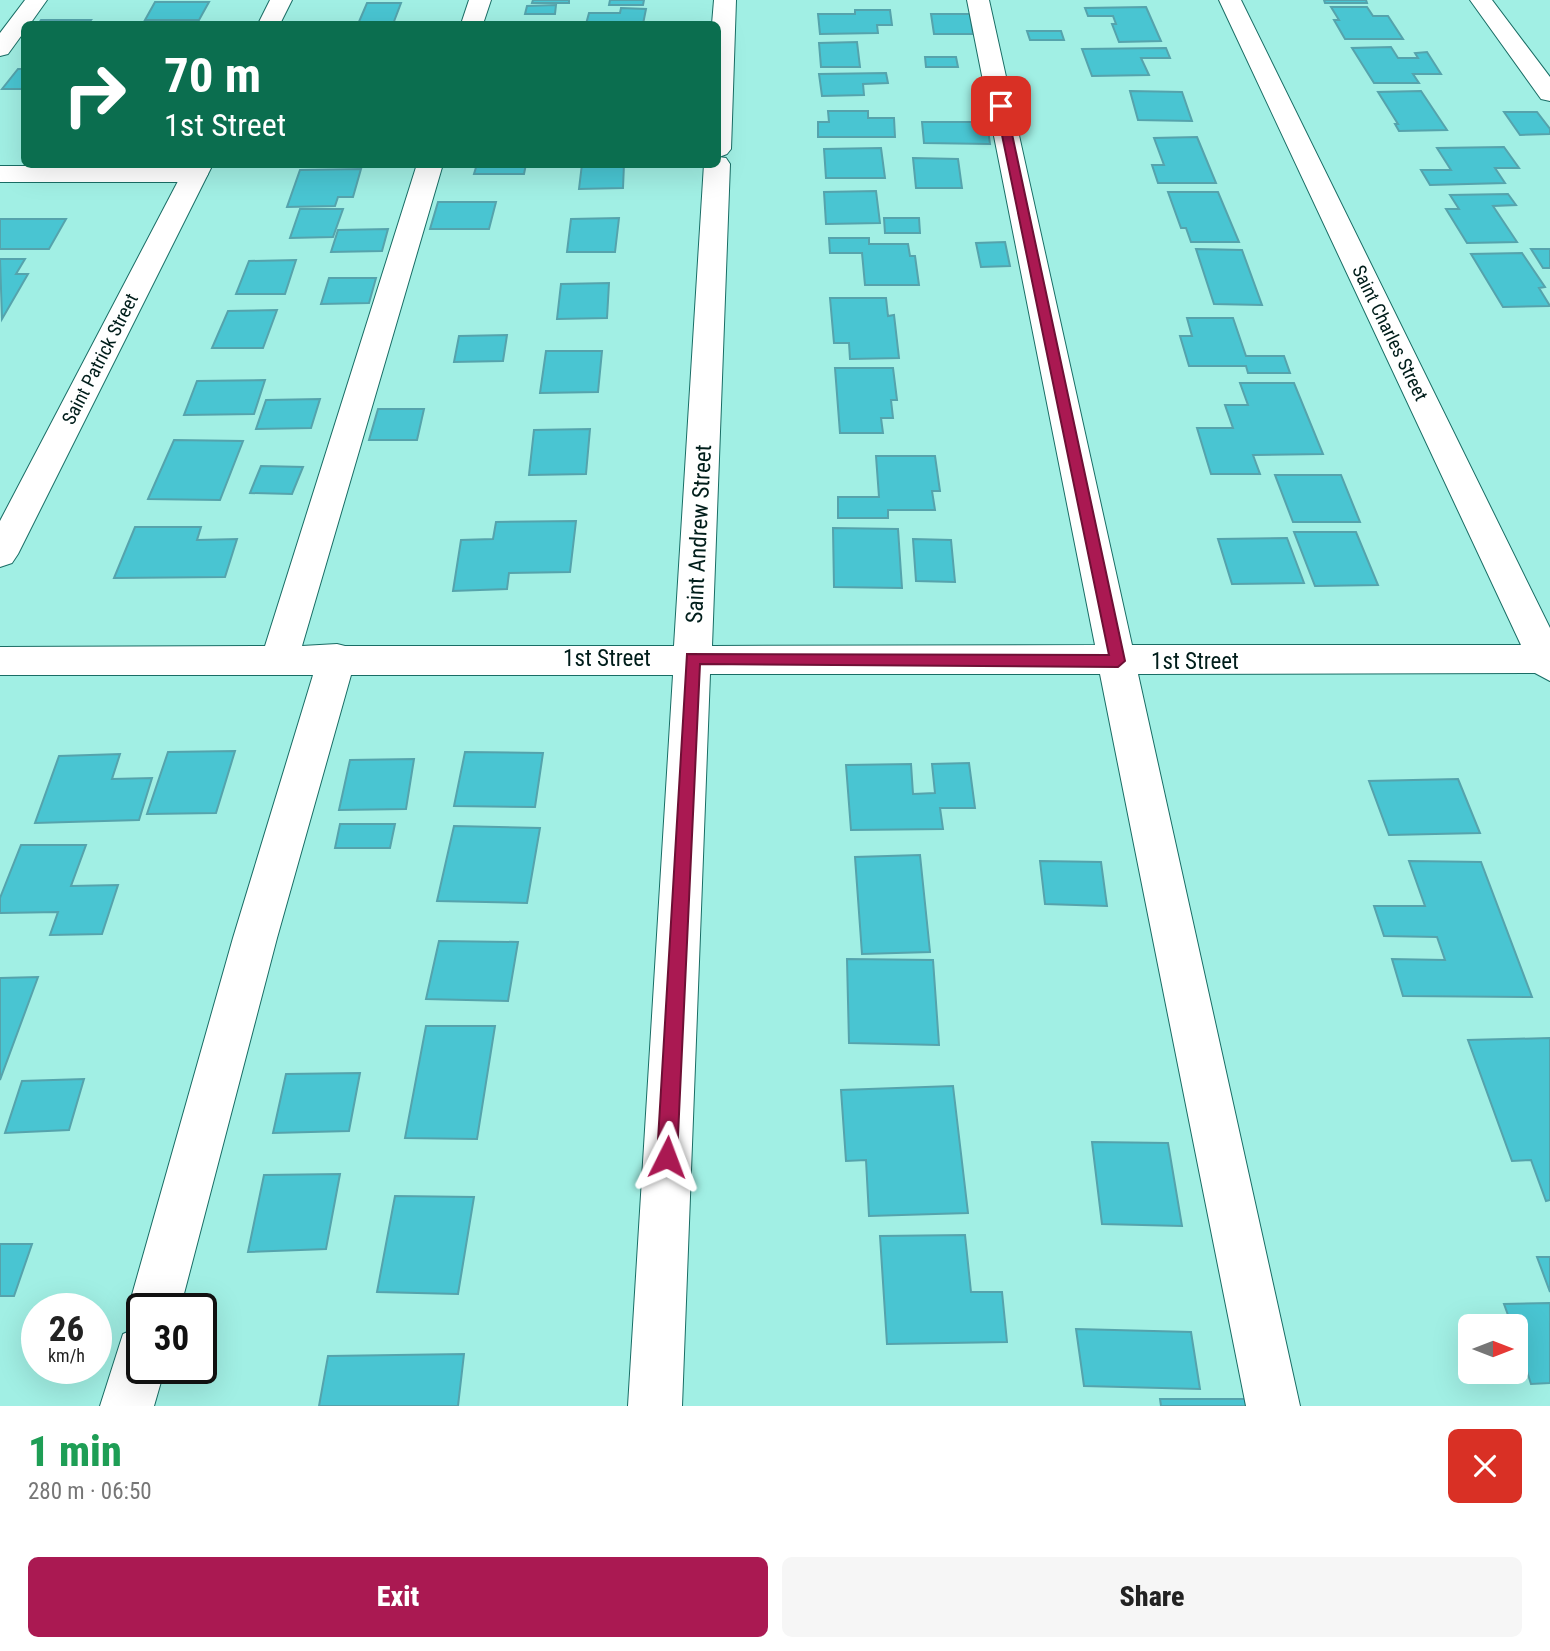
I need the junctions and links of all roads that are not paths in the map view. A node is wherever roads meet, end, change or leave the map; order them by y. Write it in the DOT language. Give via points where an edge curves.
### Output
graph roads {
  1 [pos="37,0"];
  2 [pos="281,0"];
  3 [pos="480,0"];
  4 [pos="725,0"];
  5 [pos="978,0"];
  6 [pos="1230,0"];
  7 [pos="1481,0"];
  8 [pos="21,21"];
  9 [pos="21,21"];
  10 [pos="270,21"];
  11 [pos="473,21"];
  12 [pos="0,49"];
  13 [pos="721,85"];
  14 [pos="1550,94"];
  15 [pos="429,168"];
  16 [pos="717,168"];
  17 [pos="197,169"];
  18 [pos="0,174"];
  19 [pos="0,554"];
  20 [pos="337,658"];
  21 [pos="693,658"];
  22 [pos="279,659"];
  23 [pos="0,660"];
  24 [pos="1118,661"];
  25 [pos="1549,661"];
  26 [pos="158,1293"];
  27 [pos="133,1384"];
  28 [pos="127,1406"];
  29 [pos="655,1406"];
  30 [pos="1273,1406"];
  1 -- 8 [label="street"];
  2 -- 10 [label="street"];
  3 -- 11 [label="street"];
  4 -- 13 [label="street"];
  5 -- 24 [label="street"];
  6 -- 25 [label="street, Saint Charles Street"];
  7 -- 14 [label="street"];
  9 -- 12 [label="street"];
  15 -- 22 [label="street"];
  16 -- 21 [label="street, Saint Andrew Street"];
  17 -- 18 [label="street"];
  17 -- 19 [label="street, Saint Patrick Street"];
  20 -- 21 [label="street, 1st Street"];
  20 -- 22 [label="street, 1st Street"];
  20 -- 26 [label="street"];
  21 -- 24 [label="street, 1st Street"];
  21 -- 29 [label="street, Saint Andrew Street"];
  22 -- 23 [label="street, 1st Street"];
  24 -- 25 [label="street, 1st Street"];
  24 -- 30 [label="street"];
  27 -- 28 [label="street"];
}
